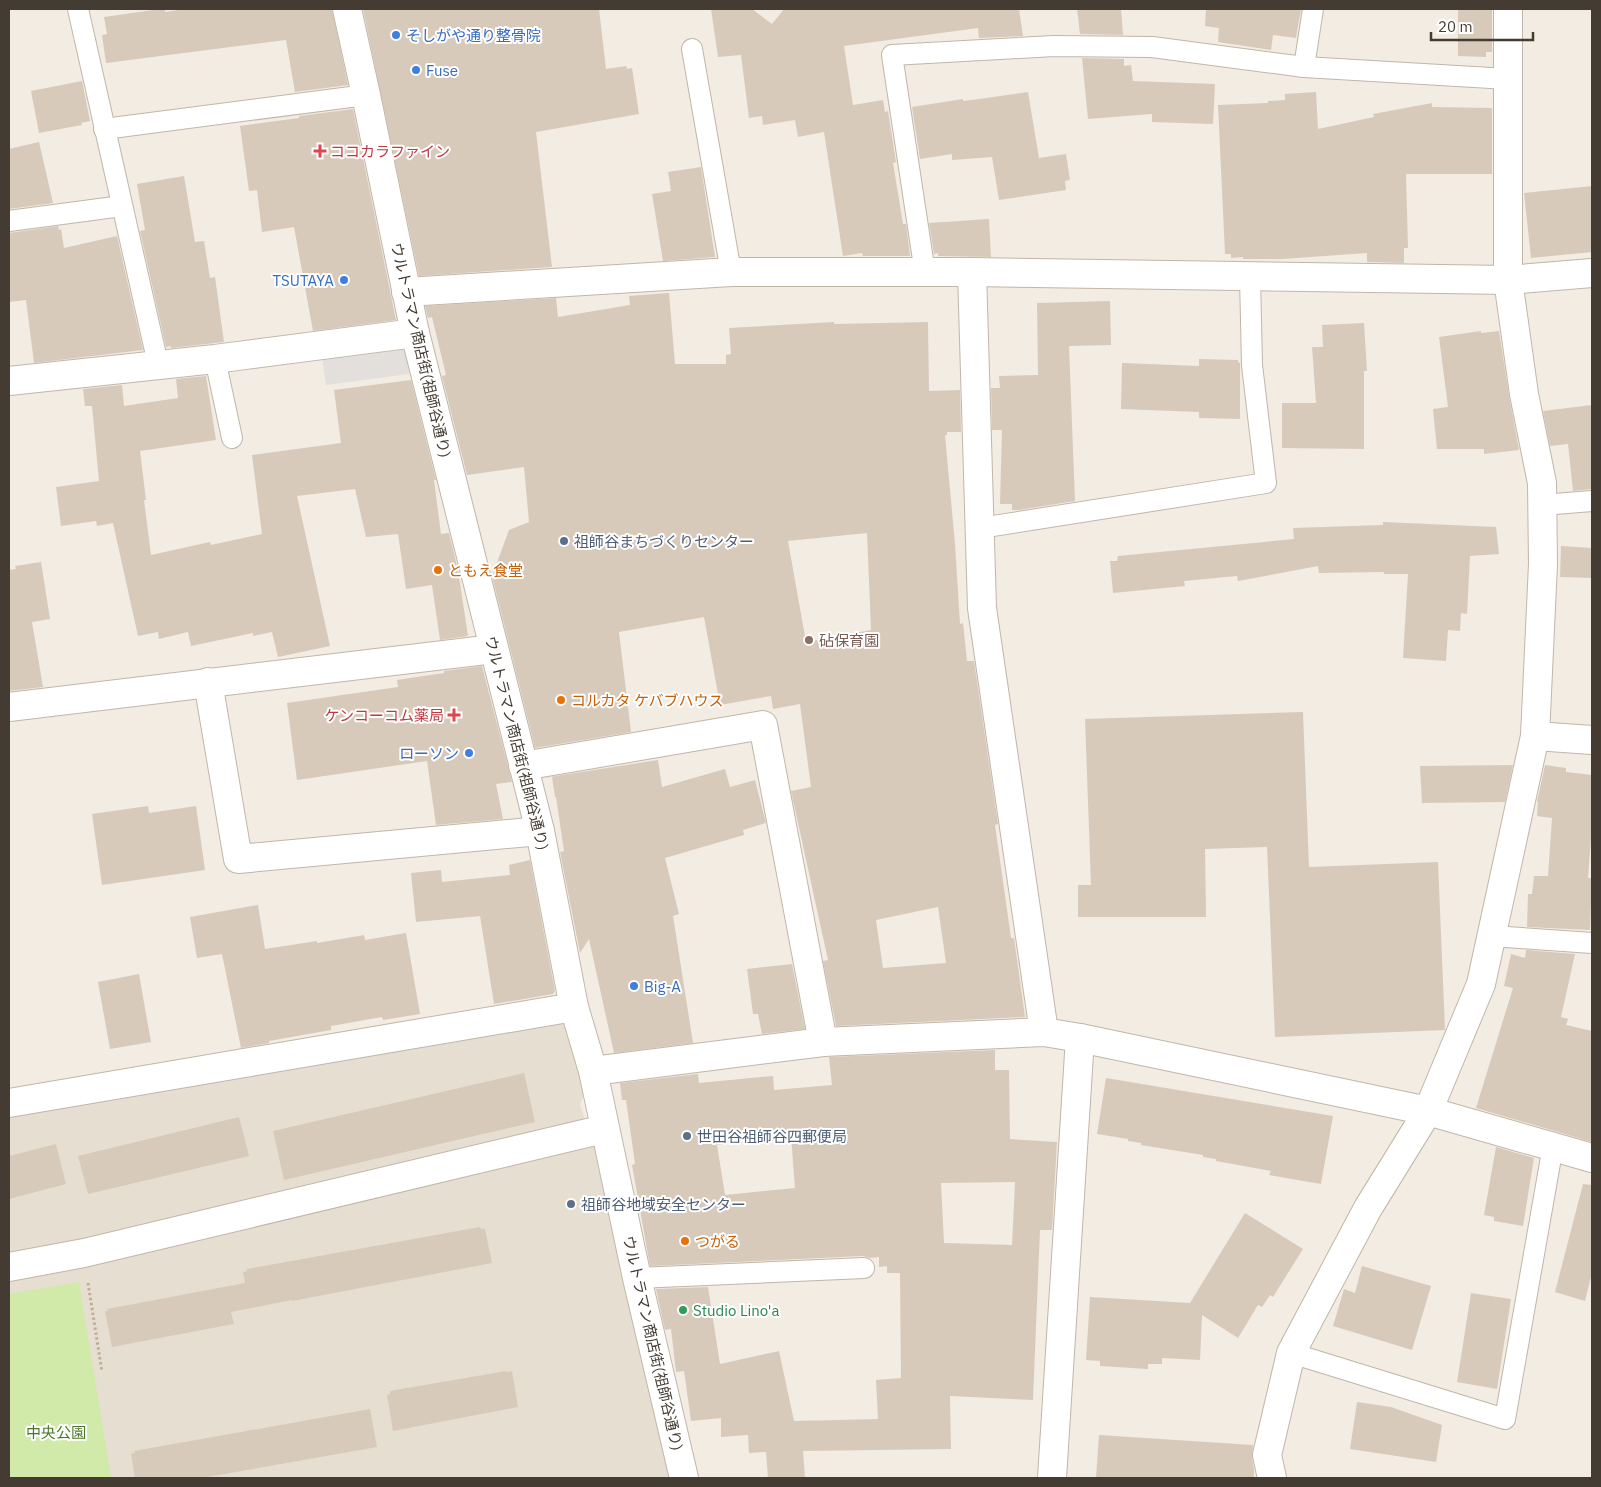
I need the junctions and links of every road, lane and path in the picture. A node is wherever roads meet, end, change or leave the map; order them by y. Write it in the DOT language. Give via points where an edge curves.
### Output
graph roads {
  1 [pos="78,9"];
  2 [pos="347,9"];
  3 [pos="1313,9"];
  4 [pos="1508,9"];
  5 [pos="692,49"];
  6 [pos="1304,67"];
  7 [pos="1508,79"];
  8 [pos="366,95"];
  9 [pos="104,128"];
  10 [pos="122,206"];
  11 [pos="9,221"];
  12 [pos="731,272"];
  13 [pos="972,272"];
  14 [pos="925,273"];
  15 [pos="1592,273"];
  16 [pos="1250,276"];
  17 [pos="1508,280"];
  18 [pos="406,292"];
  19 [pos="415,334"];
  20 [pos="215,359"];
  21 [pos="158,364"];
  22 [pos="9,382"];
  23 [pos="232,438"];
  24 [pos="1592,501"];
  25 [pos="1542,505"];
  26 [pos="980,528"];
  27 [pos="494,649"];
  28 [pos="208,682"];
  29 [pos="9,707"];
  30 [pos="1535,736"];
  31 [pos="1592,740"];
  32 [pos="523,766"];
  33 [pos="540,831"];
  34 [pos="1492,936"];
  35 [pos="1592,944"];
  36 [pos="574,1007"];
  37 [pos="1044,1032"];
  38 [pos="1080,1038"];
  39 [pos="823,1042"];
  40 [pos="594,1071"];
  41 [pos="9,1103"];
  42 [pos="1428,1111"];
  43 [pos="604,1129"];
  44 [pos="1553,1146"];
  45 [pos="1592,1158"];
  46 [pos="84,1253"];
  47 [pos="9,1267"];
  48 [pos="864,1268"];
  49 [pos="636,1278"];
  50 [pos="1291,1353"];
  51 [pos="102,1372"];
  52 [pos="684,1478"];
  53 [pos="1052,1478"];
  54 [pos="1272,1478"];
  1 -- 9 [label="lane"];
  2 -- 8 [label="street, ウルトラマン商店街(祖師谷通り)"];
  3 -- 6 [label="lane"];
  4 -- 7 [label="street"];
  5 -- 12 [label="lane"];
  6 -- 7 [label="lane"];
  6 -- 14 [label="lane" via="1152,47 1054,46 892,54"];
  7 -- 17 [label="street"];
  8 -- 9 [label="lane"];
  8 -- 18 [label="street, ウルトラマン商店街(祖師谷通り)"];
  9 -- 10 [label="lane"];
  10 -- 11 [label="lane"];
  10 -- 21 [label="lane"];
  12 -- 14 [label="street"];
  12 -- 18 [label="street"];
  13 -- 14 [label="street"];
  13 -- 16 [label="street"];
  13 -- 26 [label="street"];
  15 -- 17 [label="street"];
  16 -- 17 [label="street"];
  16 -- 26 [label="lane" via="1252,365 1266,483"];
  17 -- 25 [label="street" via="1524,394 1542,483"];
  18 -- 19 [label="street, ウルトラマン商店街(祖師谷通り)"];
  19 -- 20 [label="street"];
  19 -- 27 [label="street, ウルトラマン商店街(祖師谷通り)"];
  20 -- 21 [label="street"];
  20 -- 23 [label="lane"];
  21 -- 22 [label="street"];
  24 -- 25 [label="lane"];
  25 -- 30 [label="street"];
  26 -- 37 [label="street" via="982,608"];
  27 -- 28 [label="street"];
  27 -- 32 [label="street, ウルトラマン商店街(祖師谷通り)"];
  28 -- 29 [label="street"];
  28 -- 33 [label="street" via="238,859"];
  30 -- 31 [label="street"];
  30 -- 34 [label="street"];
  32 -- 33 [label="street, ウルトラマン商店街(祖師谷通り)"];
  32 -- 39 [label="street" via="763,725"];
  33 -- 36 [label="street, ウルトラマン商店街(祖師谷通り)"];
  34 -- 35 [label="lane"];
  34 -- 42 [label="street" via="1481,984"];
  36 -- 40 [label="street, ウルトラマン商店街(祖師谷通り)"];
  36 -- 41 [label="street"];
  37 -- 38 [label="street"];
  37 -- 39 [label="street"];
  38 -- 42 [label="street"];
  38 -- 53 [label="street"];
  39 -- 40 [label="street"];
  40 -- 43 [label="street, ウルトラマン商店街(祖師谷通り)"];
  42 -- 44 [label="street"];
  42 -- 50 [label="street" via="1368,1208"];
  43 -- 46 [label="street"];
  43 -- 49 [label="street, ウルトラマン商店街(祖師谷通り)"];
  44 -- 45 [label="street"];
  44 -- 50 [label="lane" via="1505,1419"];
  46 -- 47 [label="street"];
  46 -- 51 [label="path"];
  48 -- 49 [label="lane"];
  49 -- 52 [label="street, ウルトラマン商店街(祖師谷通り)"];
  50 -- 54 [label="street" via="1267,1455"];
}
